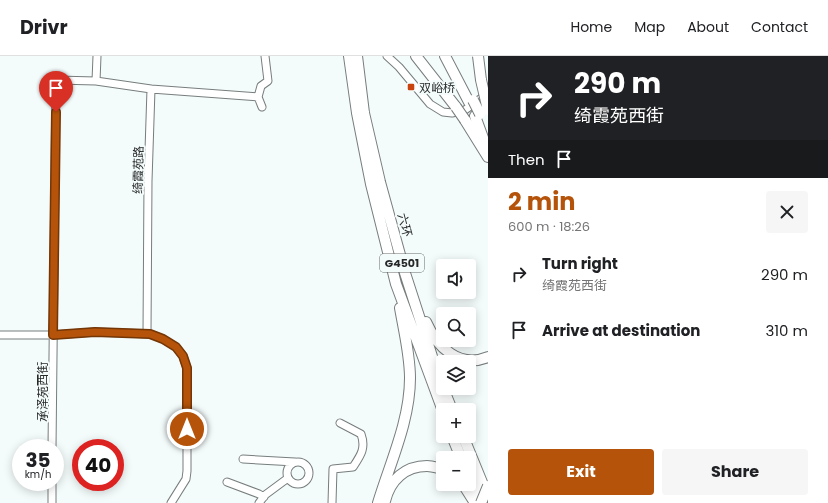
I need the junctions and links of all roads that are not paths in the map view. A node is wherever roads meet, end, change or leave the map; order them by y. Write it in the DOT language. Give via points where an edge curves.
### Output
graph roads {
  1 [pos="97,56"];
  2 [pos="265,56"];
  3 [pos="349,56"];
  4 [pos="357,56"];
  5 [pos="387,56"];
  6 [pos="416,56"];
  7 [pos="445,56"];
  8 [pos="450,56"];
  9 [pos="478,56"];
  10 [pos="96,81"];
  11 [pos="151,89"];
  12 [pos="487,96"];
  13 [pos="258,97"];
  14 [pos="471,101"];
  15 [pos="262,107"];
  16 [pos="361,113"];
  17 [pos="481,113"];
  18 [pos="488,133"];
  19 [pos="488,151"];
  20 [pos="488,157"];
  21 [pos="405,273"];
  22 [pos="396,284"];
  23 [pos="147,334"];
  24 [pos="0,335"];
  25 [pos="53,335"];
  26 [pos="488,357"];
  27 [pos="440,403"];
  28 [pos="449,403"];
  29 [pos="340,423"];
  30 [pos="52,439"];
  31 [pos="466,443"];
  32 [pos="243,459"];
  33 [pos="297,462"];
  34 [pos="436,468"];
  35 [pos="288,478"];
  36 [pos="227,482"];
  37 [pos="488,486"];
  38 [pos="52,491"];
  39 [pos="467,491"];
  40 [pos="476,491"];
  41 [pos="488,497"];
  42 [pos="261,500"];
  43 [pos="52,503"];
  44 [pos="171,503"];
  45 [pos="332,503"];
  46 [pos="378,503"];
  47 [pos="385,503"];
  48 [pos="475,503"];
  49 [pos="482,503"];
  1 -- 10 [label="street"];
  2 -- 13 [label="street" via="268,81 261,86"];
  3 -- 16 [label="highway, G4501"];
  4 -- 16 [label="highway, G4501"];
  5 -- 12 [label="street" via="430,104 443,112 465,110"];
  6 -- 20 [label="highway, bridge" via="456,107"];
  7 -- 14 [label="highway"];
  8 -- 14 [label="highway"];
  9 -- 17 [label="highway, bridge"];
  10 -- 11 [label="street"];
  10 -- 25 [label="street, 承泽苑西街" via="56,80"];
  11 -- 13 [label="street"];
  11 -- 23 [label="street, 绮霞苑路"];
  13 -- 15 [label="street"];
  14 -- 17 [label="highway"];
  16 -- 21 [label="highway, 六环 / G4501"];
  16 -- 22 [label="highway, 六环 / G4501" via="371,184"];
  17 -- 18 [label="highway"];
  17 -- 19 [label="highway"];
  21 -- 26 [label="highway" via="431,333 440,346 453,356 472,360"];
  21 -- 28 [label="highway, 六环 / G4501"];
  22 -- 27 [label="highway, 六环 / G4501"];
  22 -- 46 [label="highway" via="410,378 401,431"];
  23 -- 25 [label="street" via="95,332"];
  23 -- 44 [label="street" via="176,347 183,356 187,368 188,471"];
  24 -- 25 [label="street"];
  25 -- 30 [label="street, 承泽苑西街"];
  29 -- 45 [label="street" via="361,434 364,442 362,453 353,467 333,468"];
  31 -- 41 [label="highway"];
  32 -- 33 [label="street"];
  33 -- 35 [label="street" via="288,467"];
  33 -- 35 [label="street" via="304,464 308,470 308,477 304,483 297,484"];
  34 -- 47 [label="highway" via="427,466 408,470 396,478 387,493"];
  35 -- 42 [label="street"];
  36 -- 42 [label="street" via="259,494"];
  37 -- 49 [label="highway, bridge"];
  38 -- 43 [label="street"];
  39 -- 48 [label="highway"];
  40 -- 49 [label="highway"];
}
